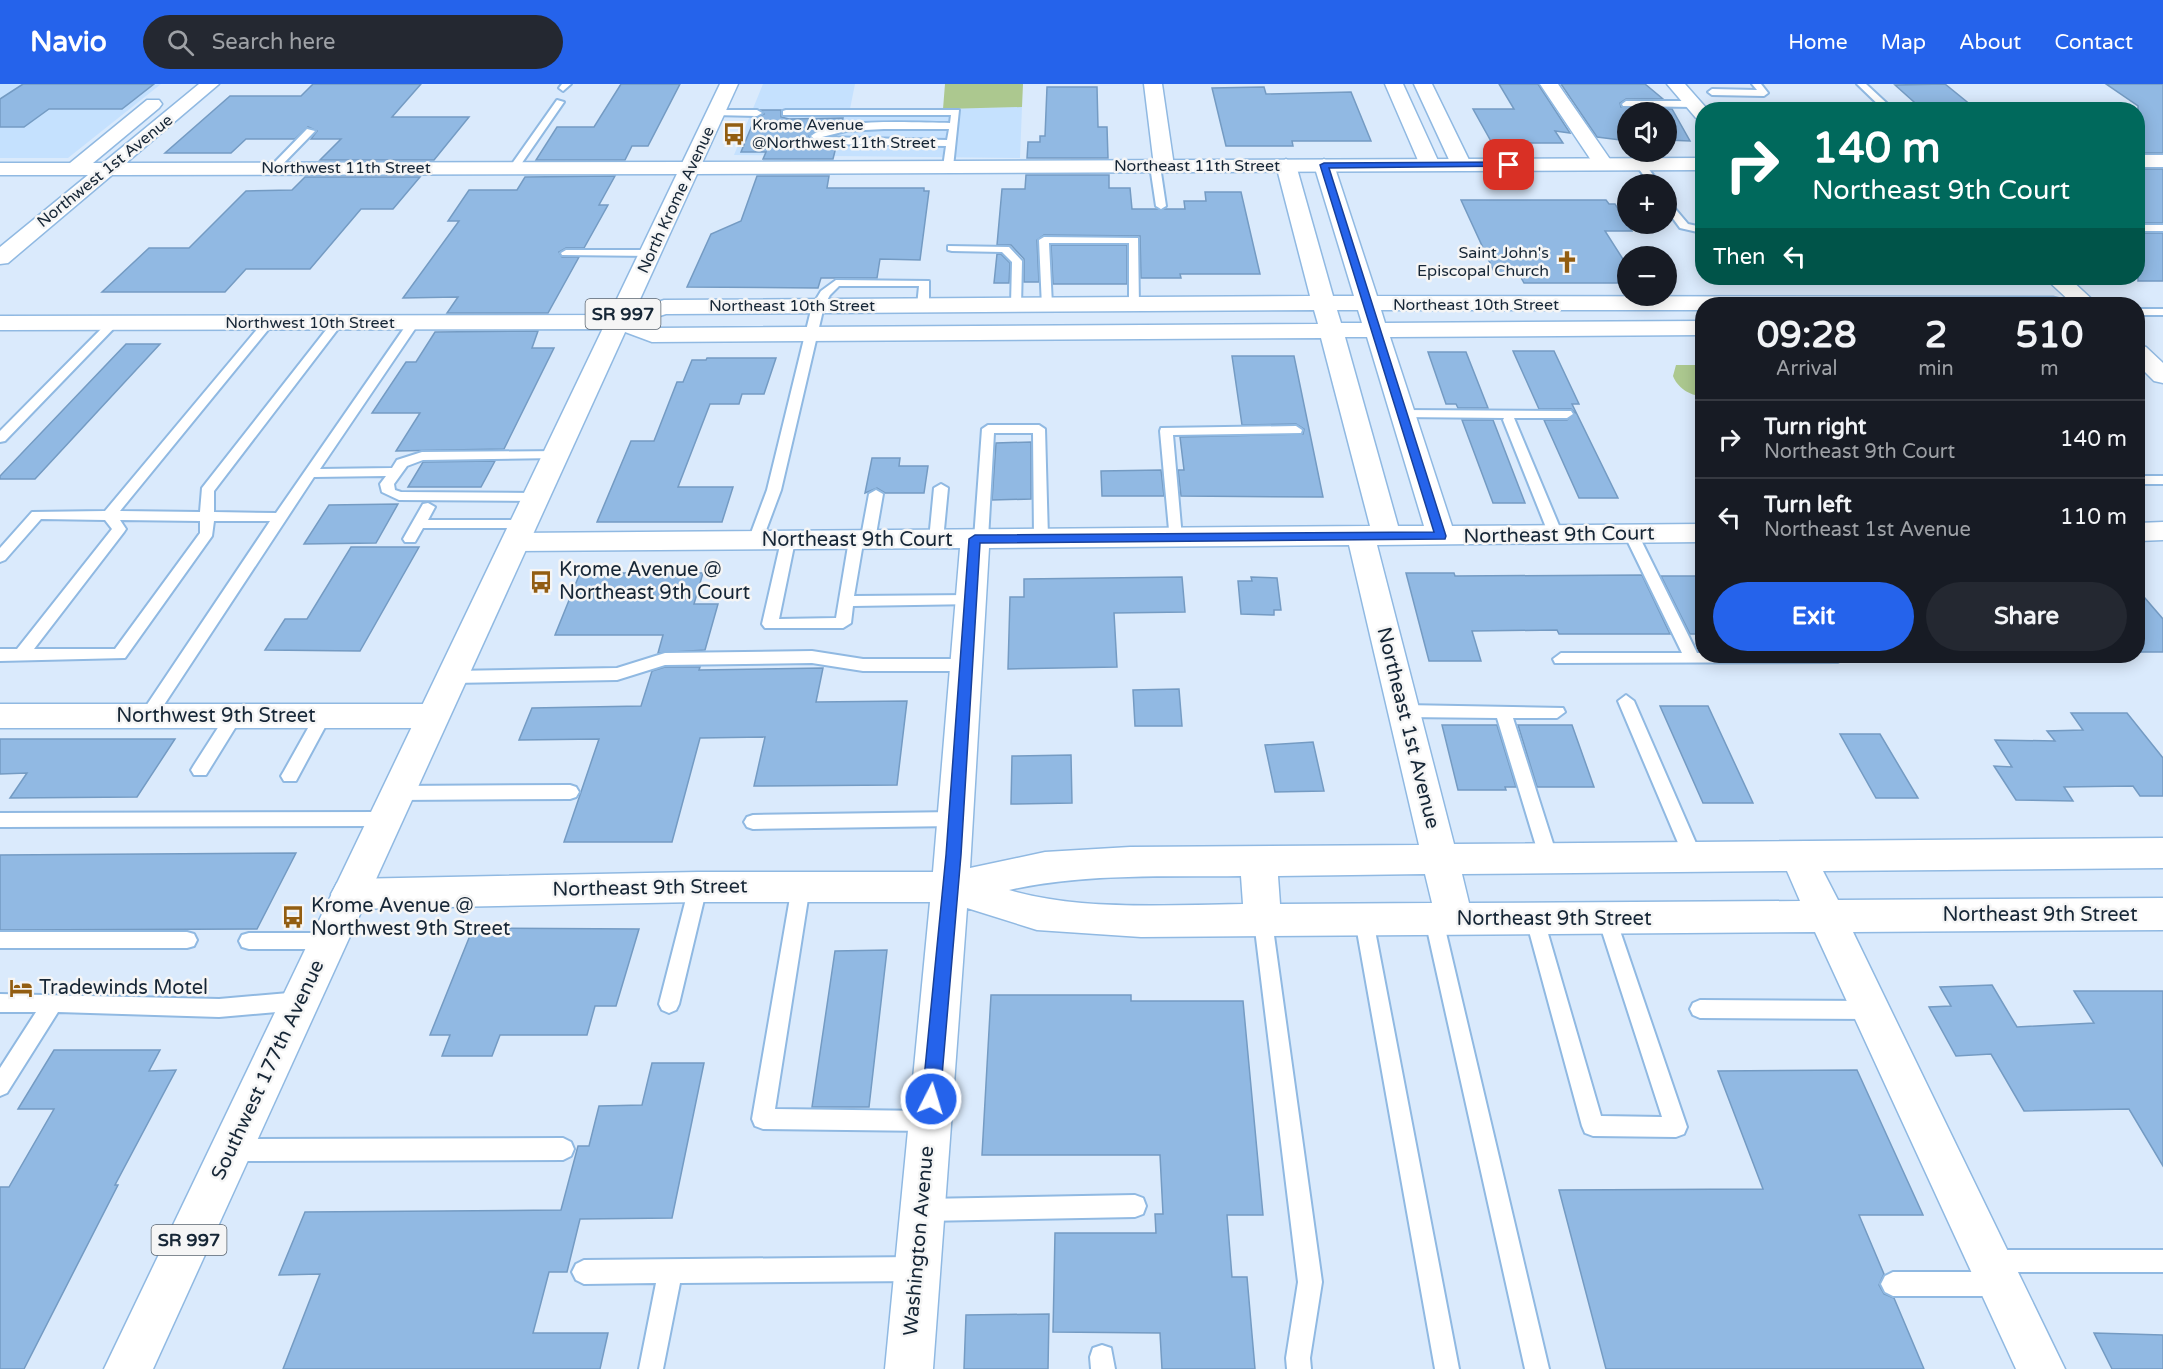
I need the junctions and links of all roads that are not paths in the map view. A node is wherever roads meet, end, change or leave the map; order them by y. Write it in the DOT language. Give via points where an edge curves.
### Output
graph roads {
  1 [pos="210,84"];
  2 [pos="729,84"];
  3 [pos="1153,84"];
  4 [pos="1394,84"];
  5 [pos="1423,84"];
  6 [pos="1549,84"];
  7 [pos="1676,84"];
  8 [pos="1756,84"];
  9 [pos="1861,84"];
  10 [pos="1708,88"];
  11 [pos="169,91"];
  12 [pos="560,102"];
  13 [pos="1721,102"];
  14 [pos="1881,102"];
  15 [pos="1695,106"];
  16 [pos="1677,108"];
  17 [pos="1695,109"];
  18 [pos="716,113"];
  19 [pos="757,113"];
  20 [pos="786,113"];
  21 [pos="954,126"];
  22 [pos="310,131"];
  23 [pos="952,143"];
  24 [pos="2145,161"];
  25 [pos="2163,161"];
  26 [pos="1632,162"];
  27 [pos="1676,162"];
  28 [pos="1695,163"];
  29 [pos="1461,164"];
  30 [pos="1286,165"];
  31 [pos="1324,165"];
  32 [pos="1430,165"];
  33 [pos="1604,165"];
  34 [pos="1160,166"];
  35 [pos="948,167"];
  36 [pos="75,168"];
  37 [pos="274,168"];
  38 [pos="514,168"];
  39 [pos="692,168"];
  40 [pos="0,169"];
  41 [pos="108,169"];
  42 [pos="50,189"];
  43 [pos="1161,206"];
  44 [pos="1677,216"];
  45 [pos="1695,228"];
  46 [pos="2145,228"];
  47 [pos="2163,228"];
  48 [pos="952,248"];
  49 [pos="566,253"];
  50 [pos="652,253"];
  51 [pos="0,258"];
  52 [pos="2064,285"];
  53 [pos="2078,297"];
  54 [pos="1135,304"];
  55 [pos="1323,304"];
  56 [pos="1366,304"];
  57 [pos="1682,304"];
  58 [pos="1695,304"];
  59 [pos="1017,305"];
  60 [pos="1046,305"];
  61 [pos="818,306"];
  62 [pos="2145,312"];
  63 [pos="2163,312"];
  64 [pos="1695,321"];
  65 [pos="412,322"];
  66 [pos="620,322"];
  67 [pos="0,323"];
  68 [pos="113,323"];
  69 [pos="268,323"];
  70 [pos="337,323"];
  71 [pos="1695,328"];
  72 [pos="1375,330"];
  73 [pos="1330,331"];
  74 [pos="810,334"];
  75 [pos="2145,359"];
  76 [pos="2163,376"];
  77 [pos="1402,414"];
  78 [pos="1567,414"];
  79 [pos="1509,420"];
  80 [pos="1296,429"];
  81 [pos="0,438"];
  82 [pos="557,454"];
  83 [pos="394,472"];
  84 [pos="313,473"];
  85 [pos="2145,480"];
  86 [pos="2163,480"];
  87 [pos="941,488"];
  88 [pos="876,494"];
  89 [pos="536,497"];
  90 [pos="429,507"];
  91 [pos="109,515"];
  92 [pos="206,516"];
  93 [pos="280,517"];
  94 [pos="419,524"];
  95 [pos="519,533"];
  96 [pos="1695,533"];
  97 [pos="1631,534"];
  98 [pos="1556,535"];
  99 [pos="1374,536"];
  100 [pos="1441,536"];
  101 [pos="1041,538"];
  102 [pos="1175,538"];
  103 [pos="410,539"];
  104 [pos="978,539"];
  105 [pos="862,540"];
  106 [pos="936,540"];
  107 [pos="755,541"];
  108 [pos="788,541"];
  109 [pos="0,557"];
  110 [pos="971,600"];
  111 [pos="846,601"];
  112 [pos="22,654"];
  113 [pos="0,655"];
  114 [pos="1561,658"];
  115 [pos="1692,658"];
  116 [pos="966,665"];
  117 [pos="450,677"];
  118 [pos="1626,701"];
  119 [pos="1404,711"];
  120 [pos="1503,712"];
  121 [pos="1557,712"];
  122 [pos="0,716"];
  123 [pos="148,716"];
  124 [pos="234,716"];
  125 [pos="323,716"];
  126 [pos="431,716"];
  127 [pos="200,770"];
  128 [pos="290,776"];
  129 [pos="570,792"];
  130 [pos="390,806"];
  131 [pos="955,819"];
  132 [pos="0,820"];
  133 [pos="753,822"];
  134 [pos="2163,853"];
  135 [pos="1798,856"];
  136 [pos="1693,857"];
  137 [pos="1439,859"];
  138 [pos="1549,859"];
  139 [pos="1258,860"];
  140 [pos="801,886"];
  141 [pos="698,887"];
  142 [pos="950,887"];
  143 [pos="350,894"];
  144 [pos="2163,914"];
  145 [pos="1827,917"];
  146 [pos="1607,919"];
  147 [pos="1364,920"];
  148 [pos="1444,920"];
  149 [pos="1534,920"];
  150 [pos="1263,921"];
  151 [pos="0,940"];
  152 [pos="187,940"];
  153 [pos="249,941"];
  154 [pos="328,941"];
  155 [pos="300,1001"];
  156 [pos="0,1003"];
  157 [pos="53,1003"];
  158 [pos="669,1004"];
  159 [pos="1700,1009"];
  160 [pos="1871,1010"];
  161 [pos="0,1086"];
  162 [pos="929,1121"];
  163 [pos="563,1149"];
  164 [pos="231,1150"];
  165 [pos="1135,1206"];
  166 [pos="921,1210"];
  167 [pos="2163,1261"];
  168 [pos="917,1269"];
  169 [pos="584,1272"];
  170 [pos="670,1272"];
  171 [pos="1995,1273"];
  172 [pos="1893,1284"];
  173 [pos="128,1369"];
  174 [pos="651,1369"];
  175 [pos="909,1369"];
  176 [pos="1299,1369"];
  177 [pos="1447,1369"];
  178 [pos="1537,1369"];
  179 [pos="2041,1369"];
  1 -- 41 [label="main road, Northwest 1st Avenue"];
  2 -- 18 [label="main road, North Krome Avenue / SR 997"];
  3 -- 34 [label="main road"];
  4 -- 32 [label="main road"];
  5 -- 29 [label="main road"];
  6 -- 33 [label="main road"];
  7 -- 15 [label="main road"];
  8 -- 10 [label="lane" via="1764,93"];
  9 -- 14 [label="lane"];
  10 -- 13 [label="main road"];
  11 -- 36 [label="main road, Northwest 1st Avenue"];
  12 -- 38 [label="lane"];
  16 -- 17 [label="lane"];
  18 -- 19 [label="lane"];
  18 -- 39 [label="main road, North Krome Avenue / SR 997"];
  20 -- 21 [label="lane" via="956,112"];
  21 -- 23 [label="lane"];
  21 -- 23 [label="lane" via="827,131 816,136 820,141 840,143"];
  22 -- 37 [label="lane"];
  23 -- 35 [label="lane"];
  24 -- 25 [label="main road"];
  26 -- 33 [label="main road, Northeast 11th Street"];
  27 -- 28 [label="main road, Northeast 11th Street"];
  29 -- 32 [label="main road, Northeast 11th Street"];
  29 -- 33 [label="main road, Northeast 11th Street"];
  30 -- 31 [label="main road, Northeast 11th Street"];
  30 -- 34 [label="main road, Northeast 11th Street"];
  30 -- 55 [label="main road, Northeast 1st Avenue"];
  31 -- 32 [label="main road, Northeast 11th Street"];
  31 -- 56 [label="main road"];
  34 -- 35 [label="main road, Northeast 11th Street"];
  34 -- 43 [label="lane"];
  35 -- 39 [label="main road, Northeast 11th Street"];
  36 -- 40 [label="main road, Northwest 11th Street"];
  36 -- 41 [label="main road, Northwest 11th Street"];
  36 -- 42 [label="main road, Northwest 1st Avenue"];
  37 -- 38 [label="main road, Northwest 11th Street"];
  37 -- 41 [label="main road, Northwest 11th Street"];
  38 -- 39 [label="main road, Northwest 11th Street"];
  39 -- 50 [label="main road, North Krome Avenue / SR 997"];
  41 -- 51 [label="main road, Northwest 1st Avenue"];
  44 -- 45 [label="lane" via="1684,226"];
  46 -- 47 [label="lane"];
  48 -- 59 [label="lane" via="1005,249 1017,261"];
  49 -- 50 [label="lane"];
  50 -- 66 [label="main road, North Krome Avenue / SR 997"];
  52 -- 53 [label="main road"];
  54 -- 55 [label="main road, Northeast 10th Street"];
  54 -- 60 [label="main road, Northeast 10th Street"];
  54 -- 60 [label="lane" via="1134,240 1044,240"];
  55 -- 56 [label="main road, Northeast 10th Street"];
  55 -- 73 [label="main road, Northeast 1st Avenue"];
  56 -- 57 [label="main road, Northeast 10th Street"];
  56 -- 72 [label="main road"];
  57 -- 58 [label="main road, Northeast 10th Street"];
  57 -- 64 [label="main road"];
  59 -- 60 [label="main road, Northeast 10th Street"];
  59 -- 61 [label="main road, Northeast 10th Street"];
  61 -- 66 [label="main road, Northeast 10th Street" via="664,306"];
  61 -- 74 [label="lane"];
  62 -- 63 [label="lane"];
  65 -- 66 [label="main road, Northwest 10th Street"];
  65 -- 70 [label="main road, Northwest 10th Street"];
  65 -- 84 [label="lane"];
  66 -- 74 [label="main road, Northeast 10th Street" via="652,335"];
  66 -- 82 [label="main road, North Krome Avenue / SR 997"];
  67 -- 68 [label="main road, Northwest 10th Street"];
  68 -- 69 [label="main road, Northwest 10th Street"];
  68 -- 81 [label="lane"];
  69 -- 70 [label="main road, Northwest 10th Street"];
  69 -- 91 [label="lane"];
  70 -- 92 [label="lane" via="207,491"];
  71 -- 72 [label="main road, Northeast 10th Street"];
  72 -- 73 [label="main road, Northeast 10th Street"];
  72 -- 77 [label="main road"];
  73 -- 74 [label="main road, Northeast 10th Street"];
  73 -- 99 [label="main road, Northeast 1st Avenue"];
  74 -- 107 [label="lane" via="774,490"];
  75 -- 76 [label="main road"];
  77 -- 78 [label="lane"];
  77 -- 100 [label="main road"];
  79 -- 98 [label="lane"];
  80 -- 102 [label="lane" via="1166,431"];
  82 -- 83 [label="lane" via="430,455 402,463"];
  82 -- 89 [label="main road, North Krome Avenue / SR 997"];
  83 -- 84 [label="lane"];
  83 -- 89 [label="lane" via="387,484 389,492 399,496"];
  84 -- 93 [label="lane"];
  85 -- 86 [label="lane"];
  87 -- 106 [label="lane"];
  88 -- 105 [label="lane"];
  89 -- 95 [label="main road, North Krome Avenue / SR 997"];
  90 -- 94 [label="lane"];
  91 -- 92 [label="lane"];
  91 -- 109 [label="lane" via="37,514"];
  91 -- 112 [label="lane" via="119,529"];
  92 -- 93 [label="lane"];
  92 -- 112 [label="lane" via="207,533 119,654"];
  93 -- 123 [label="lane"];
  94 -- 95 [label="lane"];
  94 -- 103 [label="lane"];
  95 -- 107 [label="main road, Northeast 9th Court"];
  95 -- 117 [label="main road, Southwest 177th Avenue / SR 997"];
  96 -- 97 [label="main road, Northeast 9th Court"];
  97 -- 98 [label="main road, Northeast 9th Court"];
  97 -- 115 [label="lane"];
  98 -- 100 [label="main road, Northeast 9th Court"];
  99 -- 100 [label="main road, Northeast 9th Court"];
  99 -- 102 [label="main road, Northeast 9th Court"];
  99 -- 119 [label="main road, Northeast 1st Avenue"];
  101 -- 102 [label="main road, Northeast 9th Court"];
  101 -- 104 [label="main road, Northeast 9th Court"];
  101 -- 104 [label="lane" via="1039,429 988,429"];
  104 -- 106 [label="main road, Northeast 9th Court"];
  104 -- 110 [label="main road, Washington Avenue"];
  105 -- 106 [label="main road, Northeast 9th Court"];
  105 -- 108 [label="main road, Northeast 9th Court"];
  105 -- 111 [label="lane"];
  107 -- 108 [label="main road, Northeast 9th Court"];
  108 -- 111 [label="lane" via="770,624 843,623"];
  110 -- 111 [label="lane"];
  110 -- 116 [label="main road, Washington Avenue"];
  112 -- 113 [label="lane"];
  114 -- 115 [label="lane"];
  116 -- 117 [label="lane" via="863,665 812,657 665,658 617,674"];
  116 -- 131 [label="main road, Washington Avenue"];
  117 -- 126 [label="main road, Southwest 177th Avenue / SR 997"];
  118 -- 136 [label="lane"];
  119 -- 120 [label="lane"];
  119 -- 137 [label="main road, Northeast 1st Avenue"];
  120 -- 121 [label="lane"];
  120 -- 138 [label="lane"];
  122 -- 123 [label="main road, Northwest 9th Street"];
  123 -- 124 [label="main road, Northwest 9th Street"];
  124 -- 125 [label="main road, Northwest 9th Street"];
  124 -- 127 [label="lane"];
  125 -- 126 [label="main road, Northwest 9th Street"];
  125 -- 128 [label="lane"];
  126 -- 130 [label="main road, Southwest 177th Avenue / SR 997"];
  129 -- 130 [label="lane"];
  130 -- 132 [label="lane"];
  130 -- 143 [label="main road, Southwest 177th Avenue / SR 997"];
  131 -- 133 [label="lane"];
  131 -- 142 [label="main road, Washington Avenue"];
  134 -- 135 [label="main road, Northeast 9th Street"];
  135 -- 136 [label="main road, Northeast 9th Street"];
  135 -- 145 [label="main road"];
  136 -- 138 [label="main road, Northeast 9th Street"];
  137 -- 138 [label="main road, Northeast 9th Street"];
  137 -- 139 [label="main road, Northeast 9th Street"];
  137 -- 148 [label="main road, Northeast 1st Avenue"];
  139 -- 142 [label="main road, Northeast 9th Street" via="1076,864"];
  139 -- 150 [label="main road"];
  140 -- 141 [label="main road, Northeast 9th Street"];
  140 -- 142 [label="main road, Northeast 9th Street"];
  140 -- 162 [label="lane" via="763,1119"];
  141 -- 143 [label="main road, Northeast 9th Street"];
  141 -- 158 [label="lane"];
  142 -- 150 [label="main road, Northeast 9th Street" via="1037,915 1141,921"];
  142 -- 162 [label="main road, Washington Avenue"];
  143 -- 154 [label="main road, Southwest 177th Avenue / SR 997"];
  144 -- 145 [label="main road, Northeast 9th Street"];
  145 -- 146 [label="main road, Northeast 9th Street"];
  145 -- 160 [label="main road"];
  146 -- 149 [label="main road, Northeast 9th Street"];
  146 -- 149 [label="lane" via="1676,1127 1593,1126"];
  147 -- 148 [label="main road, Northeast 9th Street"];
  147 -- 150 [label="main road, Northeast 9th Street"];
  147 -- 177 [label="lane"];
  148 -- 149 [label="main road, Northeast 9th Street"];
  148 -- 178 [label="lane"];
  150 -- 176 [label="lane" via="1310,1282"];
  151 -- 152 [label="lane"];
  153 -- 154 [label="lane"];
  154 -- 155 [label="main road, Southwest 177th Avenue / SR 997"];
  155 -- 157 [label="lane" via="219,1008"];
  155 -- 164 [label="main road, Southwest 177th Avenue / SR 997"];
  156 -- 157 [label="lane"];
  157 -- 161 [label="lane"];
  159 -- 160 [label="lane"];
  160 -- 171 [label="main road"];
  162 -- 166 [label="main road, Washington Avenue"];
  163 -- 164 [label="lane"];
  164 -- 173 [label="main road, Southwest 177th Avenue / SR 997"];
  165 -- 166 [label="lane"];
  166 -- 168 [label="main road, Washington Avenue"];
  167 -- 171 [label="lane"];
  168 -- 170 [label="lane"];
  168 -- 175 [label="main road, Washington Avenue"];
  169 -- 170 [label="lane"];
  170 -- 174 [label="lane"];
  171 -- 172 [label="lane"];
  171 -- 179 [label="main road"];
}
